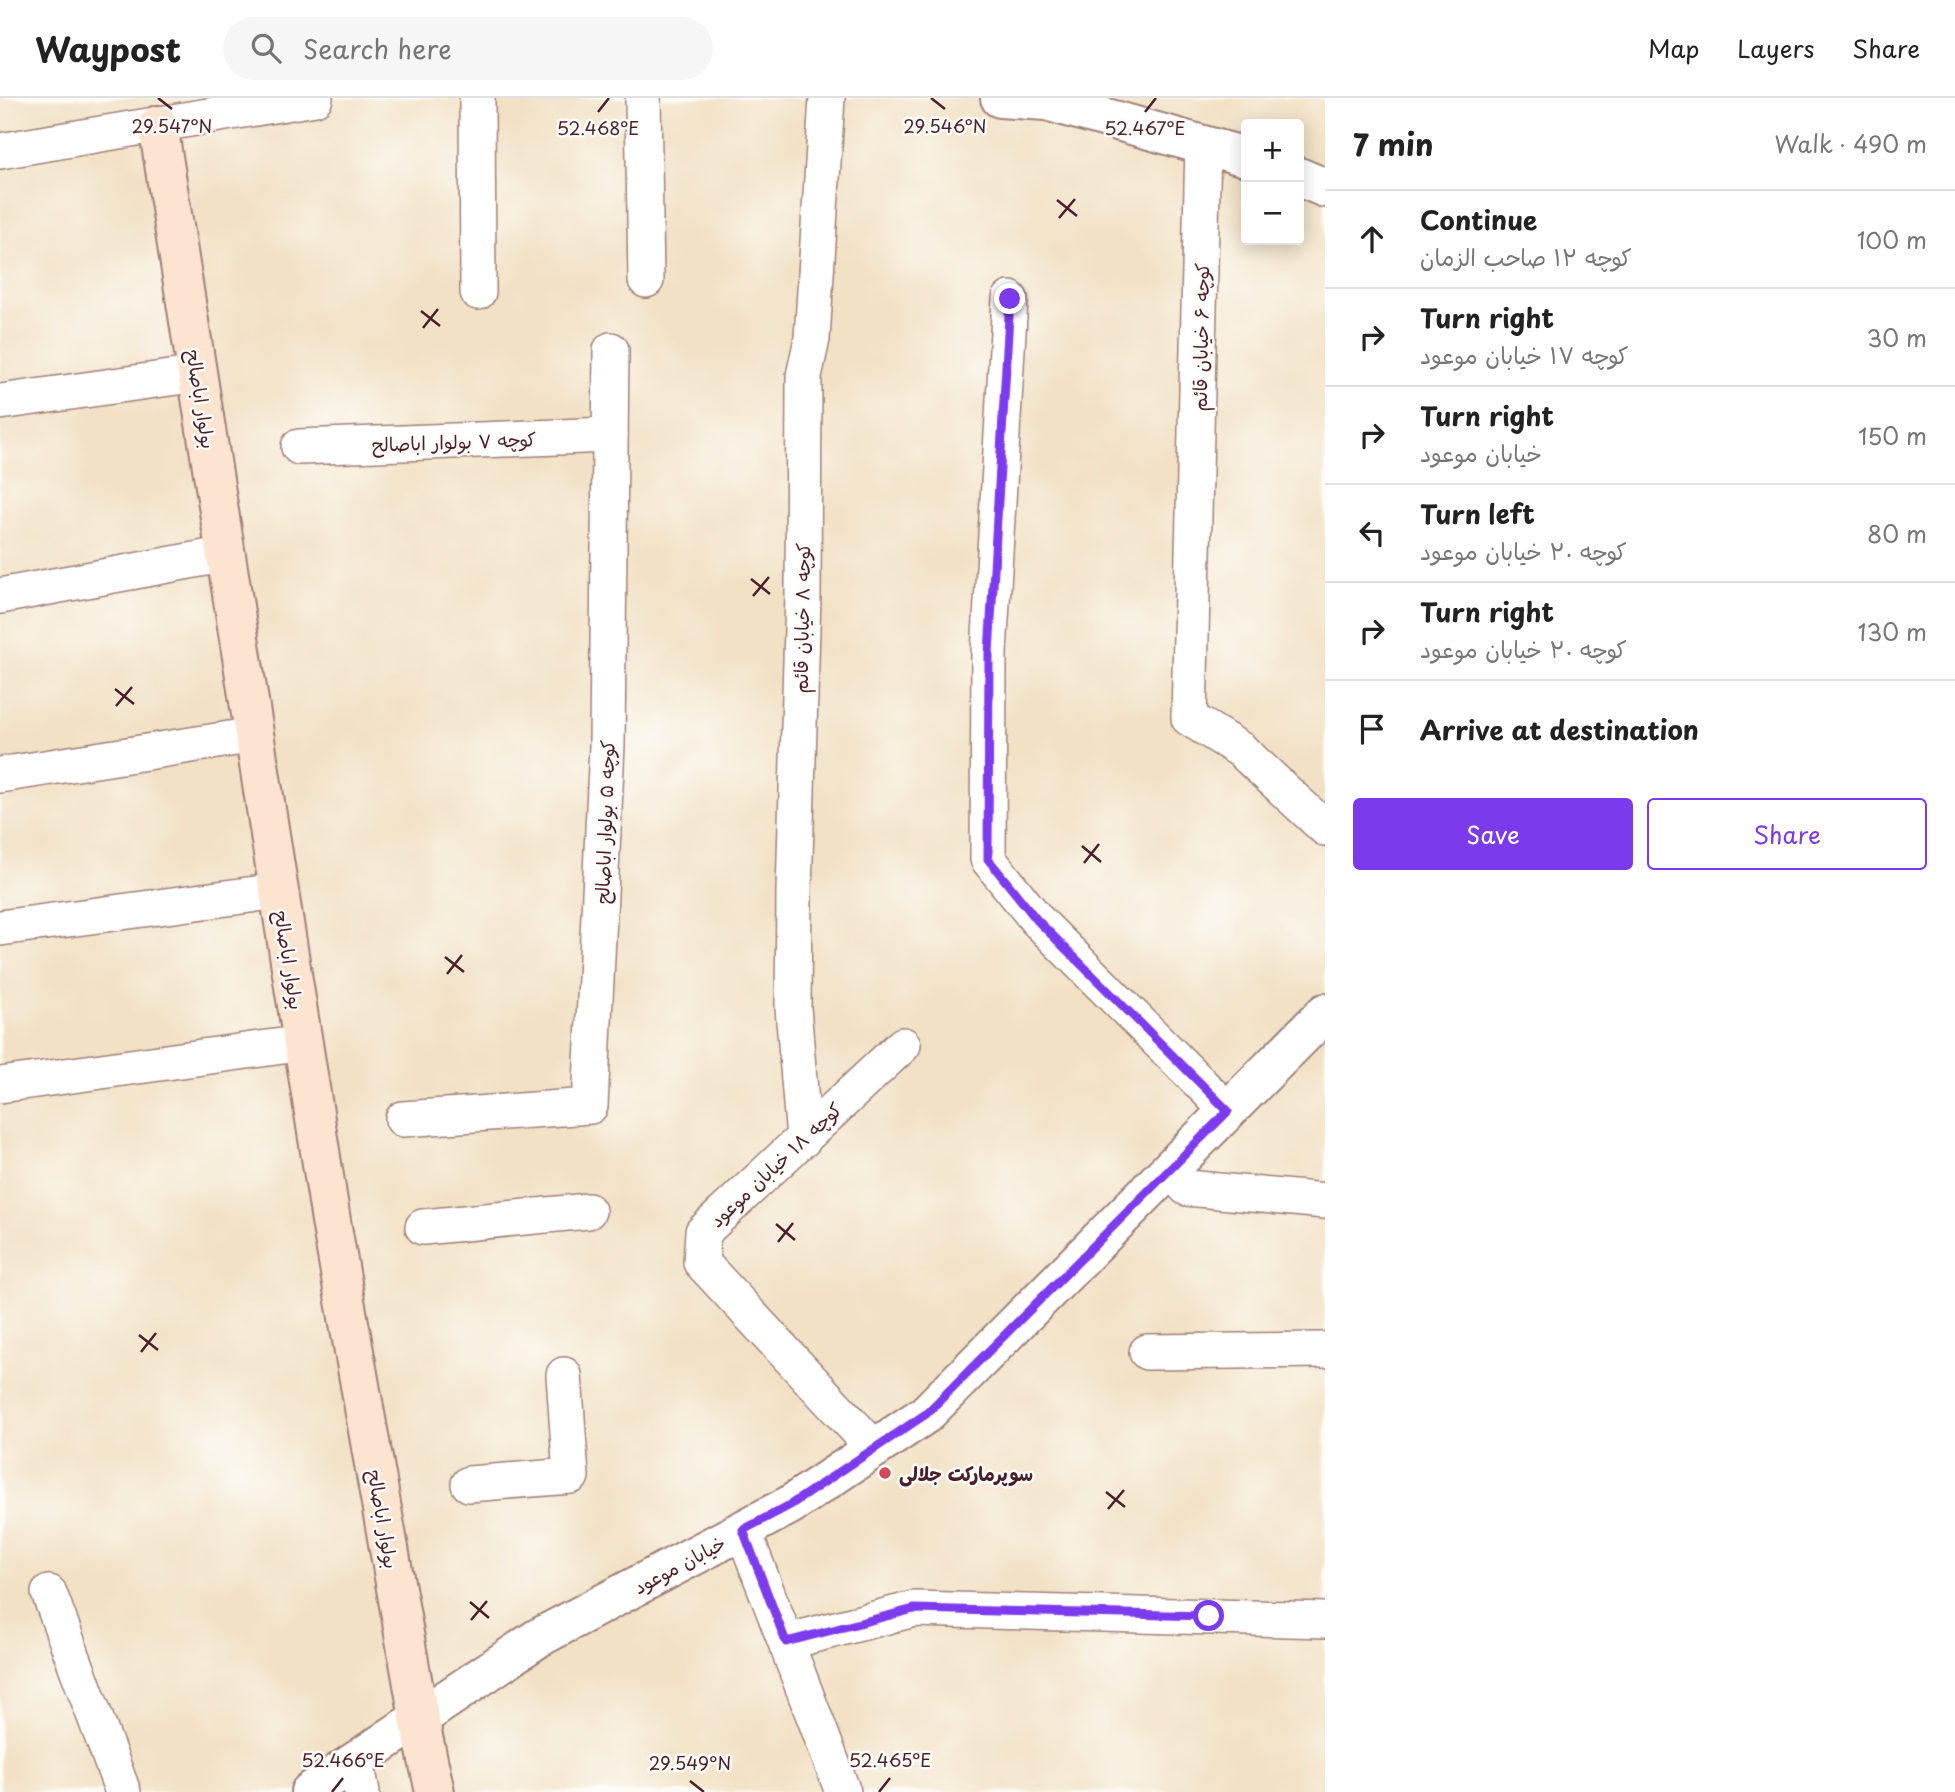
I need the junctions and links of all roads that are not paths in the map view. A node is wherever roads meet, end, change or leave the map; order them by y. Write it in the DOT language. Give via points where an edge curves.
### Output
graph roads {
  1 [pos="315,98"];
  2 [pos="477,98"];
  3 [pos="643,98"];
  4 [pos="827,98"];
  5 [pos="1000,98"];
  6 [pos="158,125"];
  7 [pos="1203,145"];
  8 [pos="0,151"];
  9 [pos="1241,156"];
  10 [pos="1304,179"];
  11 [pos="1325,188"];
  12 [pos="646,279"];
  13 [pos="478,292"];
  14 [pos="1010,299"];
  15 [pos="611,350"];
  16 [pos="198,374"];
  17 [pos="0,402"];
  18 [pos="610,435"];
  19 [pos="299,447"];
  20 [pos="227,554"];
  21 [pos="0,596"];
  22 [pos="255,735"];
  23 [pos="0,775"];
  24 [pos="1325,828"];
  25 [pos="279,891"];
  26 [pos="0,928"];
  27 [pos="1325,1013"];
  28 [pos="303,1044"];
  29 [pos="902,1045"];
  30 [pos="0,1085"];
  31 [pos="1228,1111"];
  32 [pos="403,1119"];
  33 [pos="804,1139"];
  34 [pos="1170,1170"];
  35 [pos="1325,1201"];
  36 [pos="588,1211"];
  37 [pos="423,1227"];
  38 [pos="1325,1350"];
  39 [pos="1147,1352"];
  40 [pos="564,1375"];
  41 [pos="875,1448"];
  42 [pos="468,1484"];
  43 [pos="743,1530"];
  44 [pos="49,1593"];
  45 [pos="1325,1620"];
  46 [pos="786,1642"];
  47 [pos="419,1718"];
  48 [pos="359,1776"];
  49 [pos="123,1792"];
  50 [pos="310,1792"];
  51 [pos="435,1792"];
  52 [pos="843,1792"];
  1 -- 6 [label="street"];
  2 -- 13 [label="street"];
  3 -- 12 [label="street"];
  4 -- 33 [label="street, کوچه ۸ خیابان قائم" via="812,339 804,376 793,1008"];
  5 -- 7 [label="street" via="1046,101"];
  6 -- 8 [label="street"];
  6 -- 16 [label="main road, بولوار اباصالح"];
  7 -- 9 [label="street"];
  7 -- 24 [label="street, کوچه ۶ خیابان قائم" via="1189,719 1241,750"];
  10 -- 11 [label="street"];
  14 -- 31 [label="street" via="989,653 988,859 1037,920"];
  15 -- 18 [label="street, کوچه ۵ بولوار اباصالح"];
  16 -- 17 [label="street"];
  16 -- 20 [label="main road, بولوار اباصالح"];
  18 -- 19 [label="street, کوچه ۷ بولوار اباصالح"];
  18 -- 32 [label="street, کوچه ۵ بولوار اباصالح" via="607,758 590,1106"];
  20 -- 21 [label="street"];
  20 -- 22 [label="main road, بولوار اباصالح"];
  22 -- 23 [label="street"];
  22 -- 25 [label="main road, بولوار اباصالح"];
  25 -- 26 [label="street"];
  25 -- 28 [label="main road, بولوار اباصالح"];
  27 -- 31 [label="street, خیابان موعود"];
  28 -- 30 [label="street"];
  28 -- 47 [label="main road, بولوار اباصالح"];
  29 -- 33 [label="street, کوچه ۱۸ خیابان موعود"];
  31 -- 34 [label="street, خیابان موعود"];
  33 -- 41 [label="street, کوچه ۱۸ خیابان موعود" via="703,1232 702,1262"];
  34 -- 35 [label="street" via="1187,1188"];
  34 -- 41 [label="street, خیابان موعود" via="926,1414"];
  36 -- 37 [label="street"];
  38 -- 39 [label="street"];
  40 -- 42 [label="street" via="570,1476"];
  41 -- 43 [label="street, خیابان موعود" via="790,1505"];
  43 -- 46 [label="street"];
  43 -- 47 [label="street, خیابان موعود" via="538,1637"];
  44 -- 49 [label="street"];
  45 -- 46 [label="street" via="914,1609"];
  46 -- 52 [label="street"];
  47 -- 48 [label="street, خیابان موعود"];
  47 -- 51 [label="main road, بولوار اباصالح"];
  48 -- 50 [label="street, خیابان موعود"];
}
